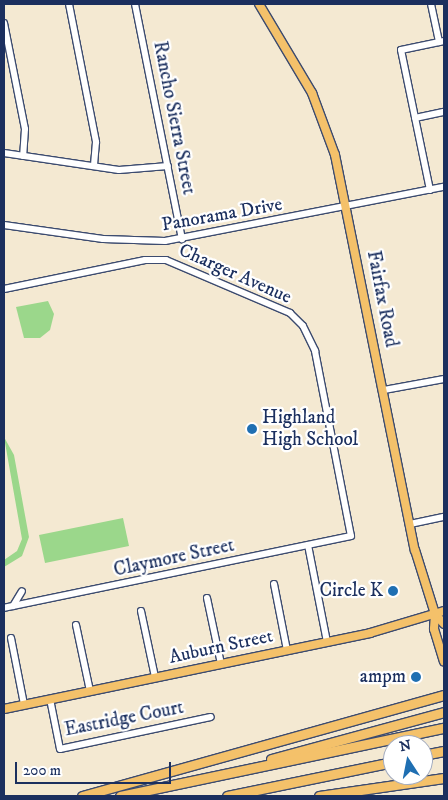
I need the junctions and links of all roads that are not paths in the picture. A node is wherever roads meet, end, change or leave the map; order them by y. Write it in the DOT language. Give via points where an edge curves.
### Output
graph roads {
  1 [pos="69,4"];
  2 [pos="135,4"];
  3 [pos="259,4"];
  4 [pos="431,4"];
  5 [pos="4,23"];
  6 [pos="442,42"];
  7 [pos="444,112"];
  8 [pos="415,118"];
  9 [pos="4,153"];
  10 [pos="23,156"];
  11 [pos="94,166"];
  12 [pos="168,166"];
  13 [pos="444,188"];
  14 [pos="430,190"];
  15 [pos="347,207"];
  16 [pos="4,225"];
  17 [pos="182,239"];
  18 [pos="4,289"];
  19 [pos="444,378"];
  20 [pos="384,390"];
  21 [pos="444,517"];
  22 [pos="410,524"];
  23 [pos="351,536"];
  24 [pos="308,545"];
  25 [pos="274,584"];
  26 [pos="22,590"];
  27 [pos="207,598"];
  28 [pos="13,606"];
  29 [pos="4,608"];
  30 [pos="142,611"];
  31 [pos="444,611"];
  32 [pos="436,614"];
  33 [pos="444,624"];
  34 [pos="76,625"];
  35 [pos="10,638"];
  36 [pos="326,642"];
  37 [pos="287,650"];
  38 [pos="444,661"];
  39 [pos="221,664"];
  40 [pos="155,677"];
  41 [pos="90,691"];
  42 [pos="444,695"];
  43 [pos="50,699"];
  44 [pos="24,704"];
  45 [pos="4,709"];
  46 [pos="444,712"];
  47 [pos="211,718"];
  48 [pos="444,728"];
  49 [pos="383,764"];
  50 [pos="444,778"];
  51 [pos="173,786"];
  52 [pos="82,796"];
  53 [pos="120,796"];
  54 [pos="226,796"];
  55 [pos="318,796"];
  1 -- 11 [label="street" via="96,142"];
  2 -- 12 [label="street, Rancho Sierra Street"];
  3 -- 15 [label="main road, Fairfax Road" via="291,54 321,114"];
  4 -- 6 [label="street"];
  5 -- 10 [label="street" via="25,129"];
  6 -- 8 [label="street" via="401,50"];
  7 -- 8 [label="street"];
  8 -- 14 [label="street"];
  9 -- 10 [label="street"];
  10 -- 11 [label="street"];
  11 -- 12 [label="street" via="130,170"];
  12 -- 17 [label="street, Rancho Sierra Street"];
  13 -- 14 [label="street, Panorama Drive"];
  14 -- 15 [label="street, Panorama Drive"];
  15 -- 17 [label="street, Panorama Drive"];
  15 -- 20 [label="main road, Fairfax Road"];
  16 -- 17 [label="street, Panorama Drive" via="121,241"];
  18 -- 23 [label="street, Charger Avenue" via="145,260 166,260 282,308 303,326 315,353"];
  19 -- 20 [label="street"];
  20 -- 22 [label="main road, Fairfax Road"];
  21 -- 22 [label="street"];
  22 -- 32 [label="main road, Fairfax Road"];
  23 -- 24 [label="street, Claymore Street"];
  24 -- 28 [label="street, Claymore Street"];
  24 -- 36 [label="street"];
  25 -- 37 [label="street"];
  26 -- 28 [label="street"];
  27 -- 39 [label="street"];
  28 -- 29 [label="street, Claymore Street"];
  30 -- 40 [label="street"];
  31 -- 32 [label="main road, Auburn Street"];
  32 -- 33 [label="main road, Fairfax Road"];
  32 -- 36 [label="main road, Auburn Street"];
  32 -- 38 [label="main road, Fairfax Road" via="434,628"];
  34 -- 41 [label="street"];
  35 -- 44 [label="street"];
  36 -- 37 [label="main road, Auburn Street"];
  37 -- 39 [label="main road, Auburn Street"];
  39 -- 40 [label="main road, Auburn Street"];
  40 -- 41 [label="main road, Auburn Street"];
  41 -- 43 [label="main road, Auburn Street"];
  42 -- 52 [label="highway"];
  43 -- 44 [label="main road, Auburn Street"];
  43 -- 47 [label="street, Eastridge Court" via="60,749"];
  44 -- 45 [label="main road, Auburn Street"];
  46 -- 51 [label="highway"];
  48 -- 51 [label="highway"];
  49 -- 54 [label="highway"];
  50 -- 55 [label="highway"];
  51 -- 53 [label="highway"];
}
